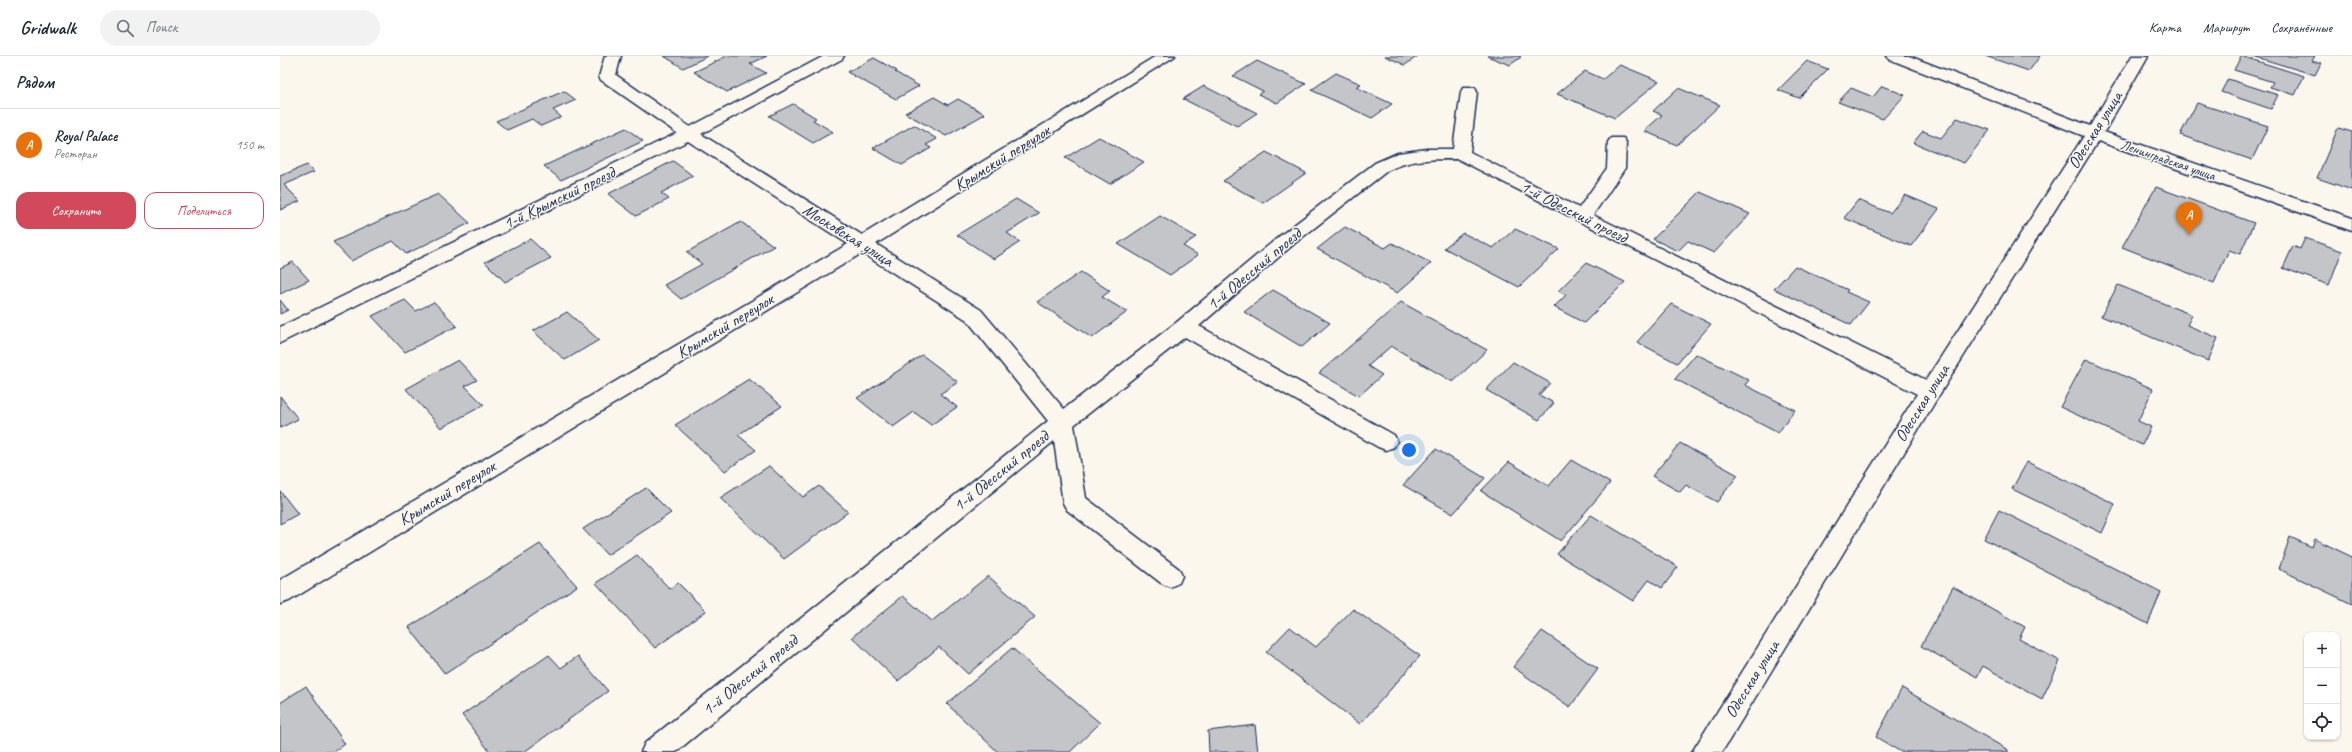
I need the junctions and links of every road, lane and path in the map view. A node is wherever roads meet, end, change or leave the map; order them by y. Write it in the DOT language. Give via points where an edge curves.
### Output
graph roads {
  1 [pos="613,56"];
  2 [pos="836,56"];
  3 [pos="1167,56"];
  4 [pos="1895,56"];
  5 [pos="2140,56"];
  6 [pos="1469,92"];
  7 [pos="688,134"];
  8 [pos="2094,134"];
  9 [pos="1617,142"];
  10 [pos="1461,154"];
  11 [pos="1582,217"];
  12 [pos="2352,225"];
  13 [pos="862,244"];
  14 [pos="1184,327"];
  15 [pos="280,336"];
  16 [pos="1930,391"];
  17 [pos="1062,422"];
  18 [pos="1386,442"];
  19 [pos="1170,576"];
  20 [pos="280,593"];
  21 [pos="655,752"];
  22 [pos="1706,752"];
  1 -- 7 [label="street, Московская улица" via="607,77"];
  2 -- 7 [label="street, 1-й Крымский проезд"];
  3 -- 13 [label="street, Крымский переулок"];
  4 -- 8 [label="street, Ленинградская улица"];
  5 -- 8 [label="street, Одесская улица"];
  6 -- 10 [label="street"];
  7 -- 13 [label="street, Московская улица"];
  7 -- 15 [label="street, 1-й Крымский проезд"];
  8 -- 12 [label="street, Ленинградская улица"];
  8 -- 16 [label="street, Одесская улица"];
  9 -- 11 [label="street" via="1616,168"];
  10 -- 11 [label="street, 1-й Одесский проезд"];
  10 -- 14 [label="street, 1-й Одесский проезд" via="1427,154 1398,158 1381,167 1288,239"];
  11 -- 16 [label="street, 1-й Одесский проезд"];
  13 -- 17 [label="street, Московская улица" via="974,316"];
  13 -- 20 [label="street, Крымский переулок"];
  14 -- 17 [label="street, 1-й Одесский проезд"];
  14 -- 18 [label="street"];
  16 -- 22 [label="street, Одесская улица"];
  17 -- 19 [label="street" via="1076,503"];
  17 -- 21 [label="street, 1-й Одесский проезд"];
}
